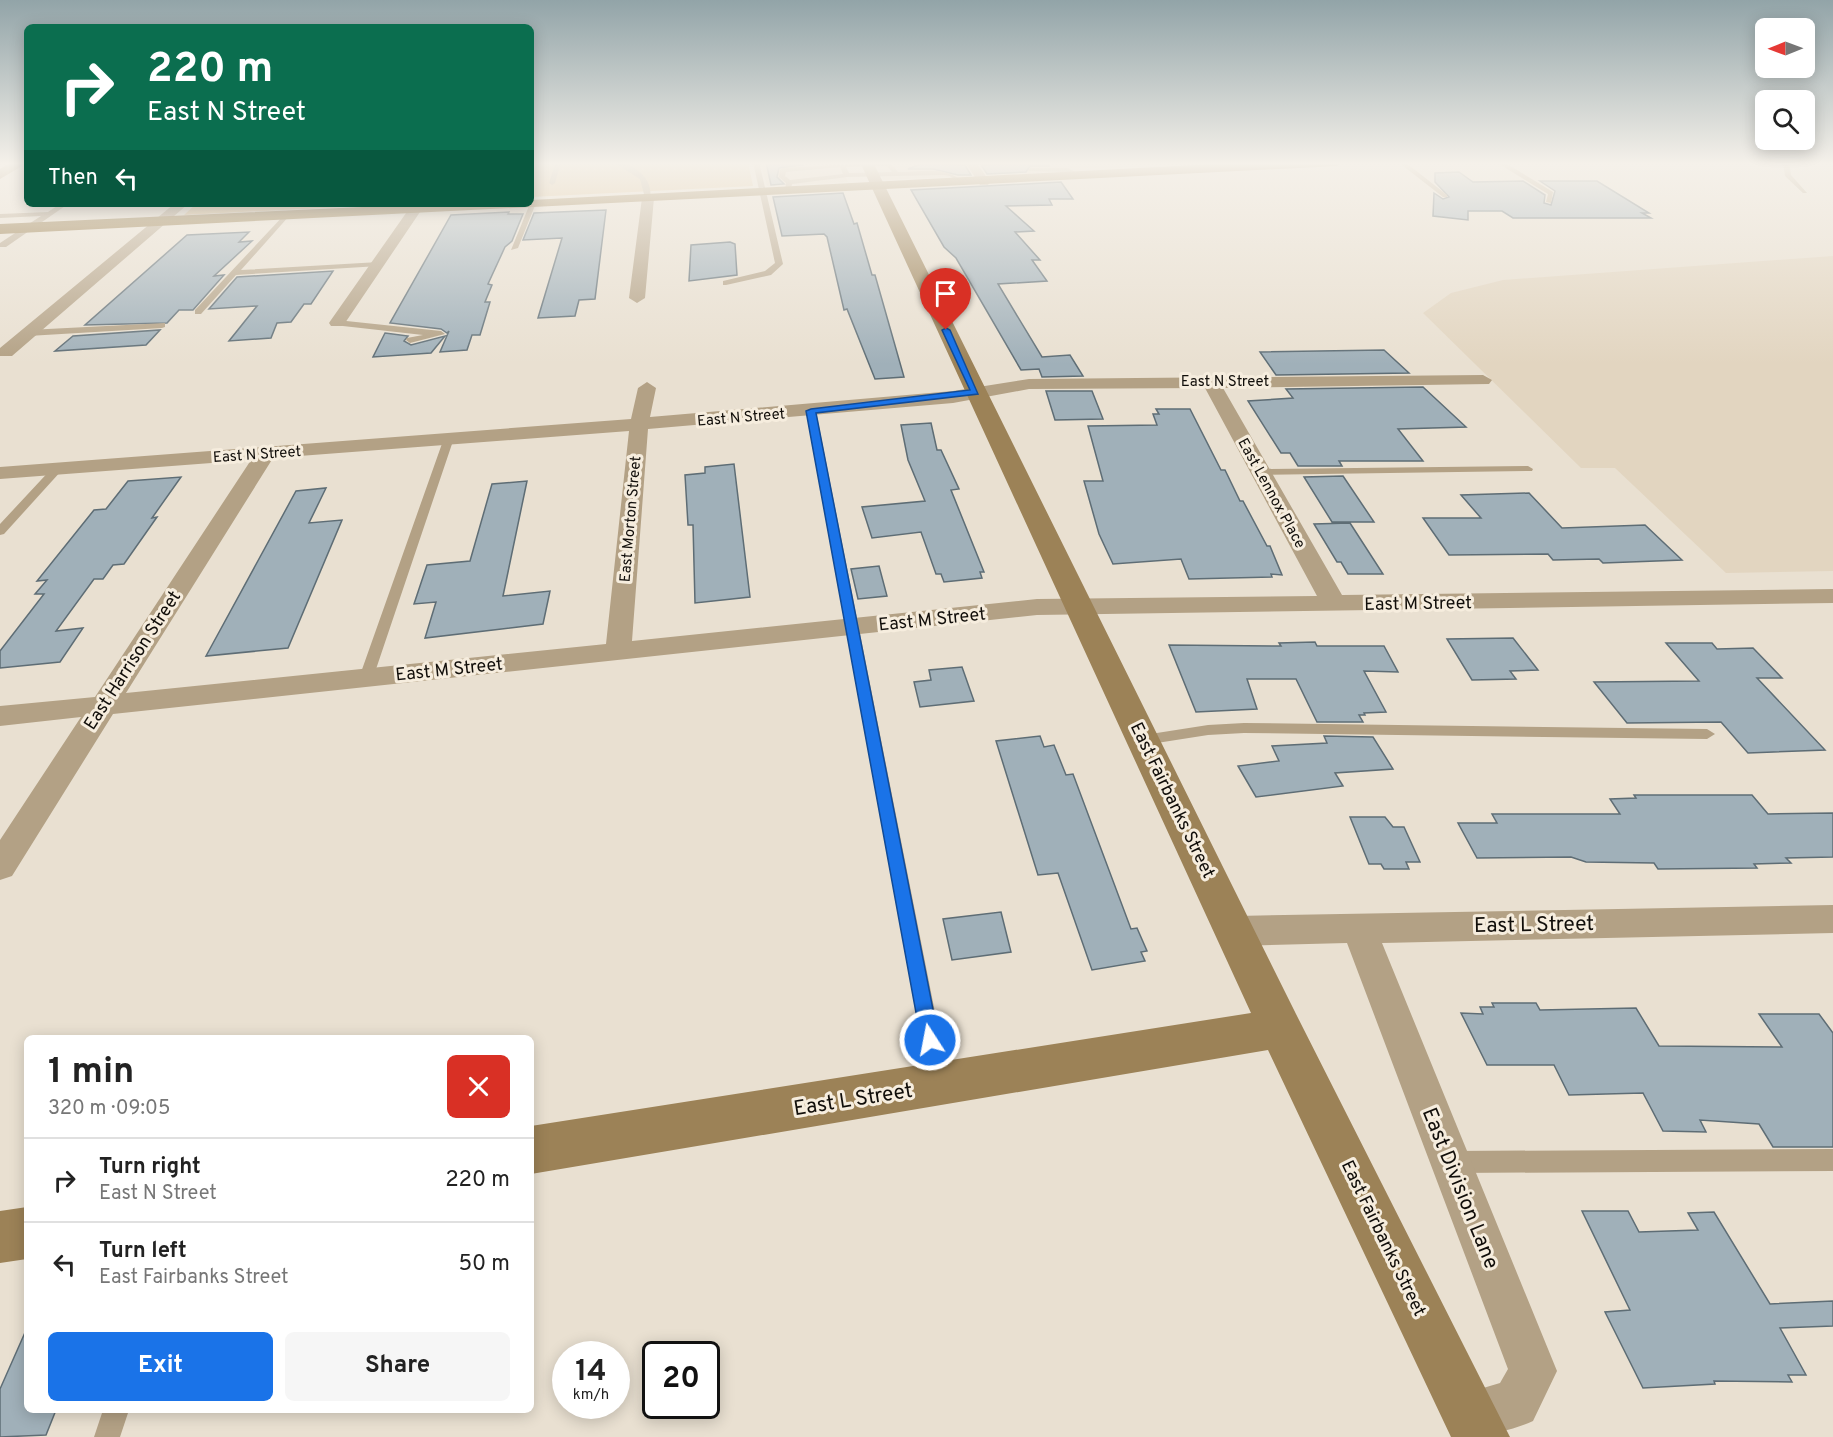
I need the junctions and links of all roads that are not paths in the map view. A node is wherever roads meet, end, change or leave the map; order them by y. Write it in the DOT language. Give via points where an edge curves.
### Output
graph roads {
  1 [pos="28,229"];
  2 [pos="153,229"];
  3 [pos="274,229"];
  4 [pos="403,229"];
  5 [pos="520,229"];
  6 [pos="645,229"];
  7 [pos="772,229"];
  8 [pos="901,229"];
  9 [pos="1,246"];
  10 [pos="514,248"];
  11 [pos="379,264"];
  12 [pos="234,273"];
  13 [pos="726,283"];
  14 [pos="637,298"];
  15 [pos="198,312"];
  16 [pos="337,323"];
  17 [pos="162,325"];
  18 [pos="28,333"];
  19 [pos="410,340"];
  20 [pos="7,348"];
  21 [pos="1483,380"];
  22 [pos="1210,381"];
  23 [pos="647,388"];
  24 [pos="975,392"];
  25 [pos="811,411"];
  26 [pos="639,425"];
  27 [pos="448,438"];
  28 [pos="266,453"];
  29 [pos="58,468"];
  30 [pos="1528,469"];
  31 [pos="1260,471"];
  32 [pos="0,473"];
  33 [pos="0,531"];
  34 [pos="1833,596"];
  35 [pos="1334,604"];
  36 [pos="1078,606"];
  37 [pos="851,627"];
  38 [pos="618,651"];
  39 [pos="366,678"];
  40 [pos="102,707"];
  41 [pos="0,716"];
  42 [pos="1707,734"];
  43 [pos="1144,740"];
  44 [pos="0,867"];
  45 [pos="1833,919"];
  46 [pos="1359,928"];
  47 [pos="1236,931"];
  48 [pos="1280,1028"];
  49 [pos="939,1086"];
  50 [pos="534,1150"];
  51 [pos="1833,1160"];
  52 [pos="1450,1162"];
  53 [pos="24,1233"];
  54 [pos="0,1237"];
  55 [pos="115,1413"];
  56 [pos="1476,1426"];
  57 [pos="107,1437"];
  1 -- 9 [label="lane"];
  2 -- 18 [label="street"];
  3 -- 12 [label="lane"];
  4 -- 11 [label="street"];
  5 -- 10 [label="lane"];
  6 -- 14 [label="street"];
  7 -- 13 [label="lane" via="777,268"];
  8 -- 24 [label="street, East Fairbanks Street"];
  11 -- 12 [label="lane"];
  11 -- 16 [label="street"];
  12 -- 15 [label="lane"];
  16 -- 19 [label="lane" via="441,334"];
  17 -- 18 [label="lane"];
  18 -- 20 [label="street"];
  21 -- 22 [label="street, East N Street"];
  22 -- 24 [label="street, East N Street" via="1029,384"];
  22 -- 31 [label="street, East Lennox Place"];
  23 -- 26 [label="street, East Morton Street"];
  24 -- 25 [label="street, East N Street"];
  24 -- 36 [label="street, East Fairbanks Street"];
  25 -- 26 [label="street, East N Street"];
  25 -- 37 [label="lane"];
  26 -- 27 [label="street, East N Street"];
  26 -- 38 [label="street, East Morton Street"];
  27 -- 28 [label="street, East N Street"];
  27 -- 39 [label="lane"];
  28 -- 29 [label="street, East N Street"];
  28 -- 40 [label="street, East Harrison Street"];
  29 -- 32 [label="street, East N Street"];
  29 -- 33 [label="lane"];
  30 -- 31 [label="lane"];
  31 -- 35 [label="street, East Lennox Place"];
  34 -- 35 [label="street, East M Street"];
  35 -- 36 [label="street, East M Street"];
  36 -- 37 [label="street, East M Street"];
  36 -- 43 [label="street, East Fairbanks Street"];
  37 -- 38 [label="street, East M Street"];
  37 -- 49 [label="lane"];
  38 -- 39 [label="street, East M Street"];
  39 -- 40 [label="street, East M Street"];
  40 -- 41 [label="street, East M Street"];
  40 -- 44 [label="street, East Harrison Street"];
  42 -- 43 [label="lane" via="1244,728"];
  43 -- 47 [label="street, East Fairbanks Street"];
  45 -- 46 [label="street, East L Street"];
  46 -- 47 [label="street, East L Street"];
  46 -- 52 [label="street, East Division Lane"];
  47 -- 48 [label="street, East Fairbanks Street"];
  48 -- 49 [label="street, East L Street"];
  48 -- 56 [label="street, East Fairbanks Street"];
  49 -- 50 [label="street, East L Street"];
  51 -- 52 [label="lane"];
  52 -- 56 [label="street, East Division Lane" via="1533,1371 1516,1404"];
  53 -- 54 [label="street"];
  55 -- 57 [label="lane"];
}
